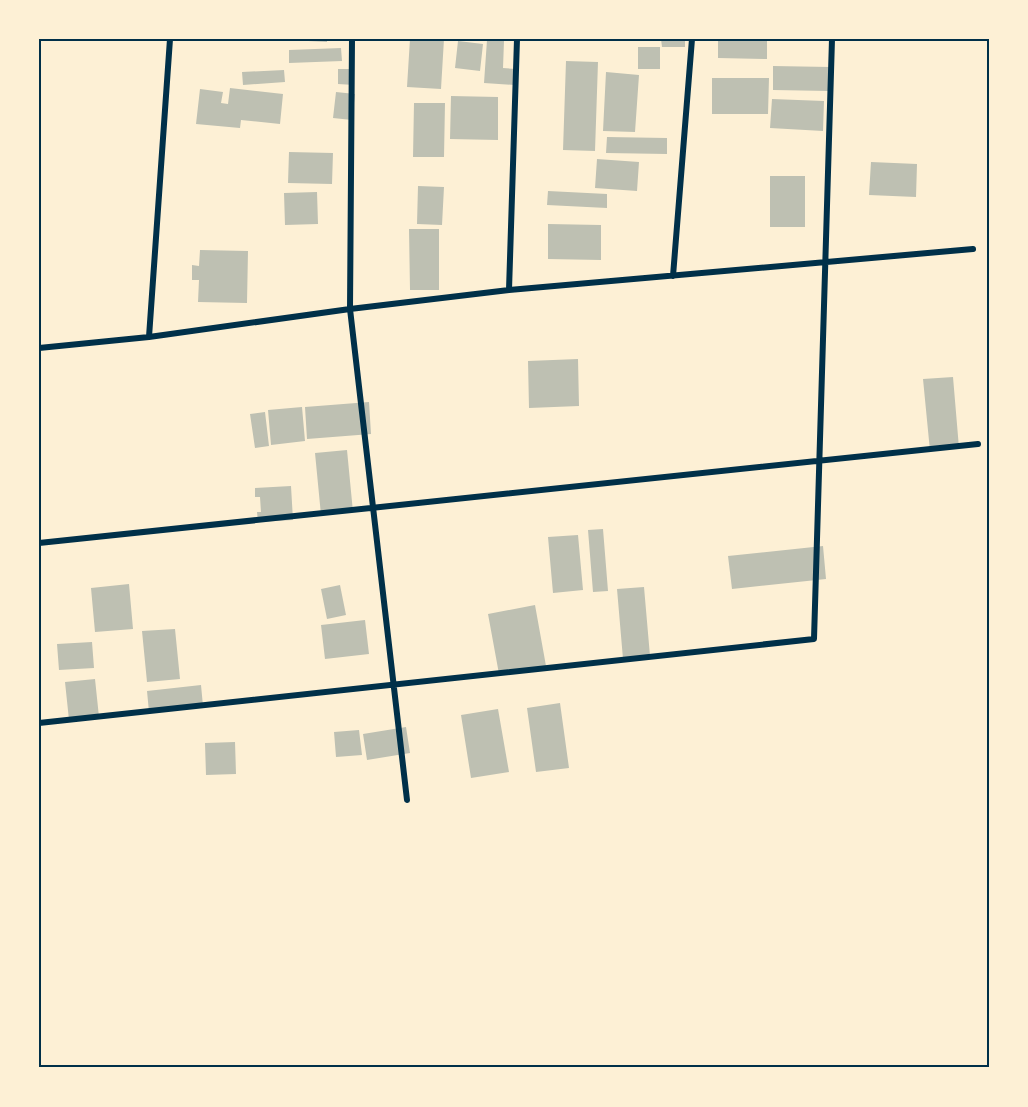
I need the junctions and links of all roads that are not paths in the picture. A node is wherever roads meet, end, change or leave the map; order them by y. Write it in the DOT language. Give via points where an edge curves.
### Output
graph roads {
  1 [pos="170,39"];
  2 [pos="352,39"];
  3 [pos="517,39"];
  4 [pos="692,39"];
  5 [pos="832,39"];
  6 [pos="972,249"];
  7 [pos="826,262"];
  8 [pos="673,276"];
  9 [pos="509,290"];
  10 [pos="350,309"];
  11 [pos="149,337"];
  12 [pos="39,348"];
  13 [pos="978,444"];
  14 [pos="820,460"];
  15 [pos="373,508"];
  16 [pos="39,543"];
  17 [pos="393,685"];
  18 [pos="39,723"];
  19 [pos="407,800"];
  1 -- 11 [label="street"];
  2 -- 10 [label="street"];
  3 -- 9 [label="street"];
  4 -- 8 [label="street"];
  5 -- 7 [label="street"];
  6 -- 7 [label="street"];
  7 -- 8 [label="street"];
  7 -- 14 [label="street"];
  8 -- 9 [label="street"];
  9 -- 10 [label="street"];
  10 -- 11 [label="street"];
  10 -- 15 [label="street"];
  11 -- 12 [label="street"];
  13 -- 14 [label="street"];
  14 -- 15 [label="street"];
  14 -- 17 [label="street" via="814,639"];
  15 -- 16 [label="street"];
  15 -- 17 [label="street"];
  17 -- 18 [label="street"];
  17 -- 19 [label="street"];
}
